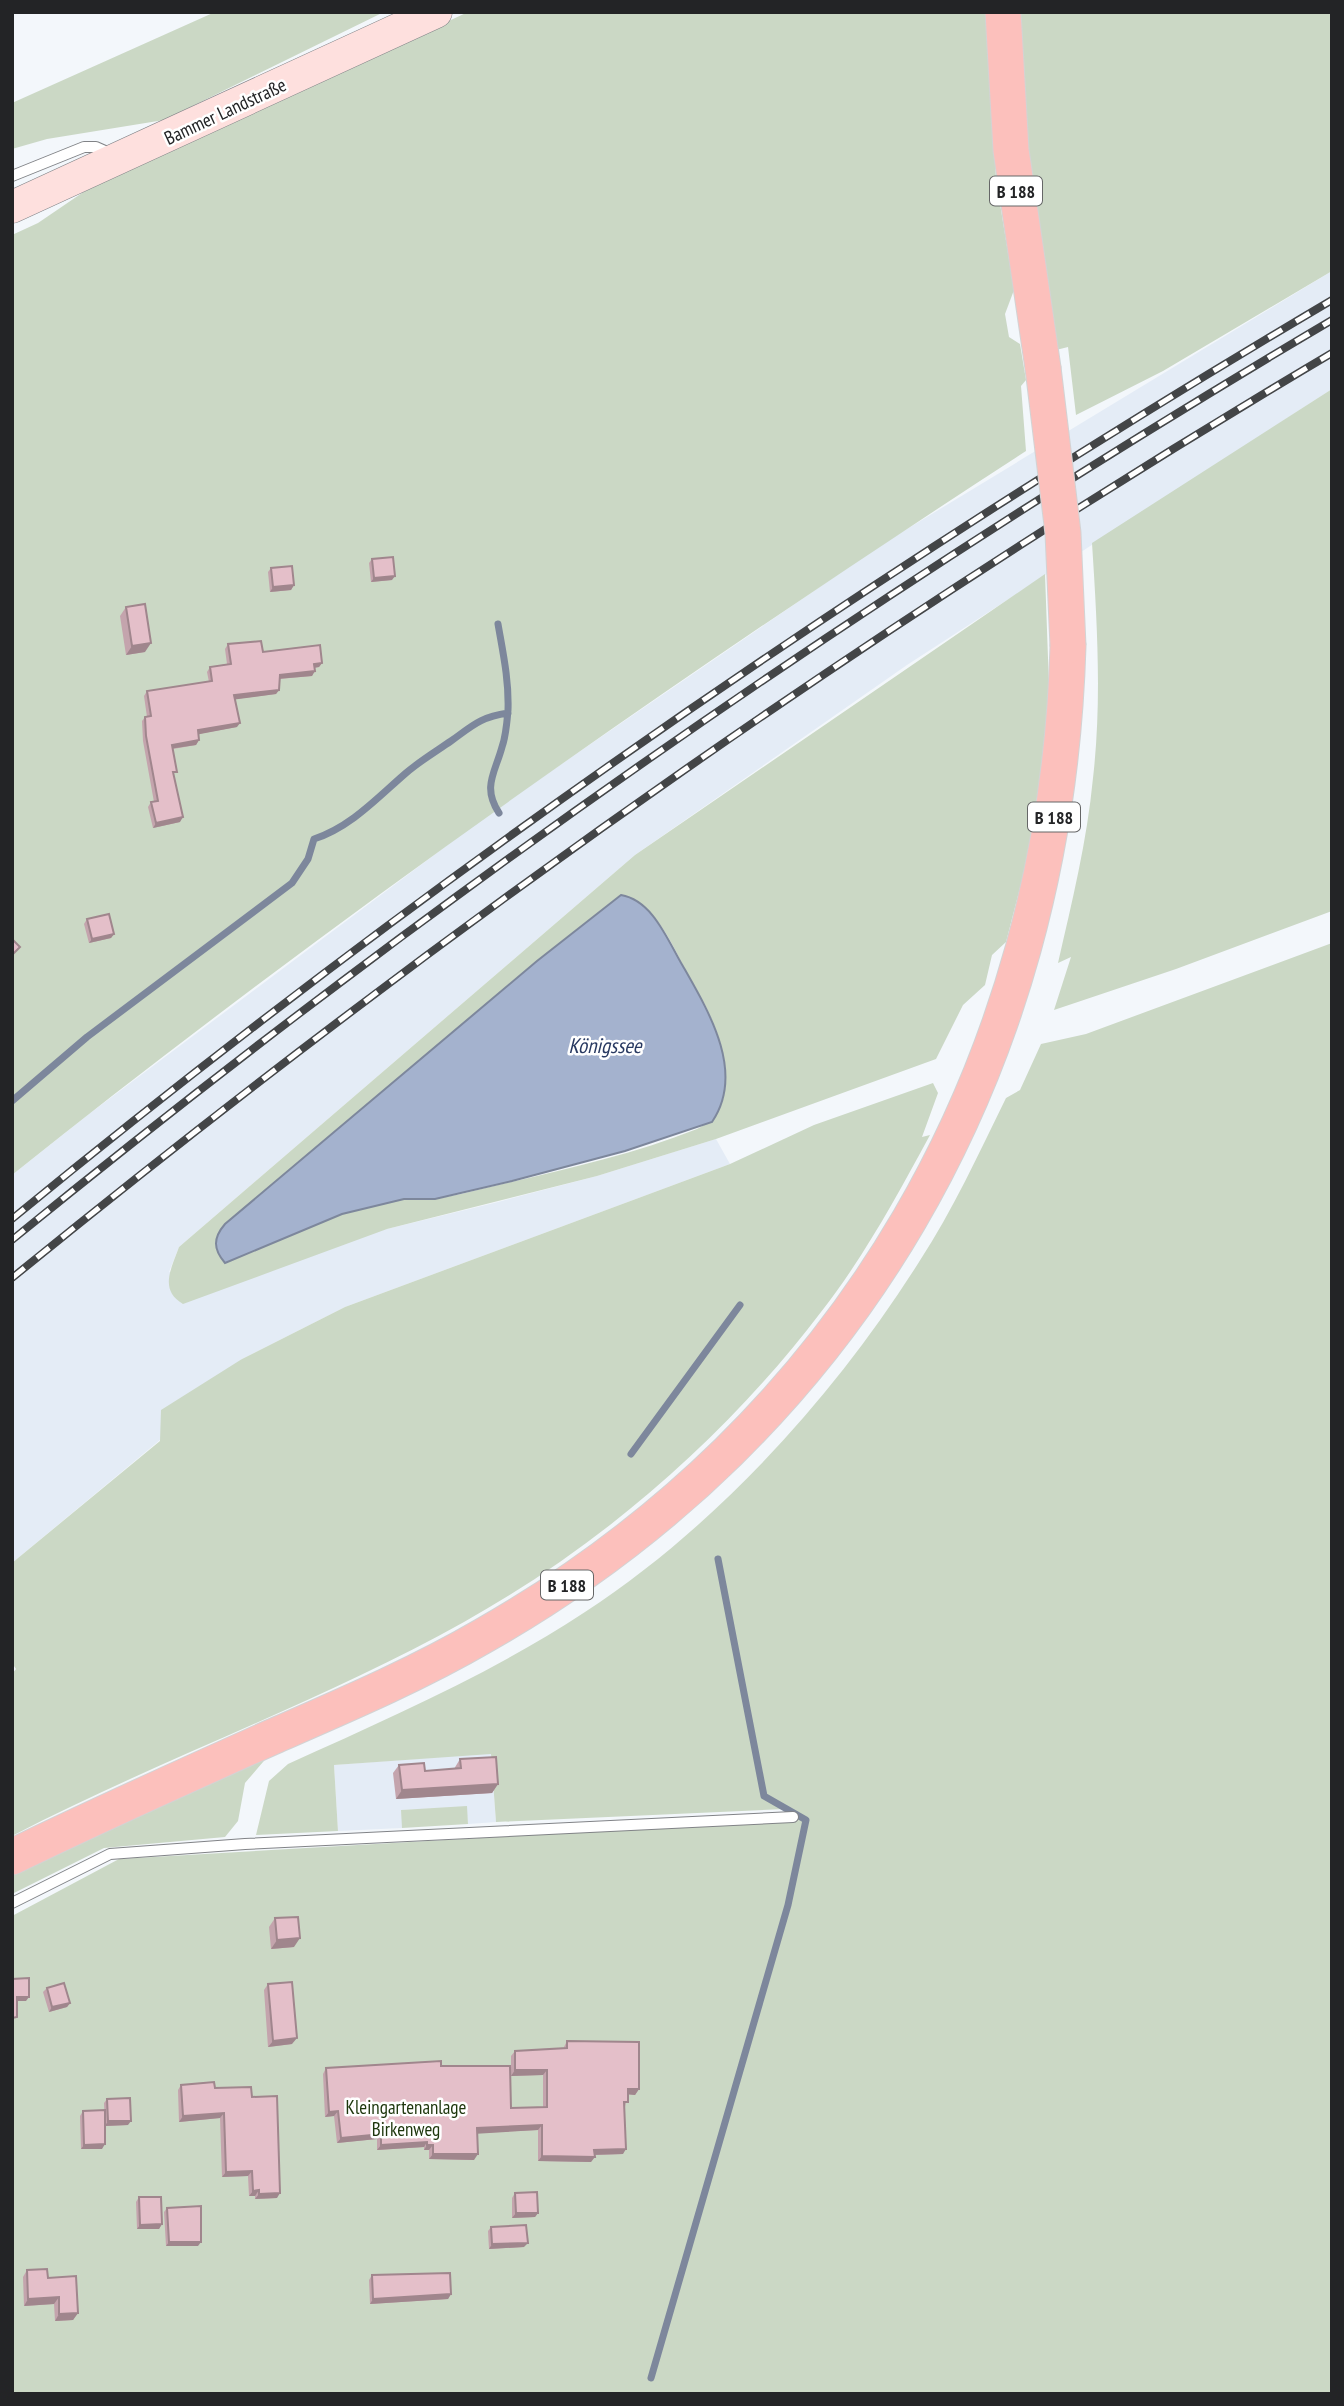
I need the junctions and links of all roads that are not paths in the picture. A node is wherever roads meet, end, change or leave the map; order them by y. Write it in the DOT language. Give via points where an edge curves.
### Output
graph roads {
  1 [pos="436,12"];
  2 [pos="1003,12"];
  3 [pos="119,159"];
  4 [pos="12,176"];
  5 [pos="12,207"];
  6 [pos="793,1817"];
  7 [pos="12,1857"];
  8 [pos="12,1903"];
  1 -- 3 [label="main road, Bammer Landstraße"];
  2 -- 7 [label="main road, B 188, bridge" via="1011,150 1063,533 1068,646 1064,730 1052,833 1015,984 963,1119 904,1230 824,1345 727,1454 617,1549 526,1611 433,1663"];
  3 -- 4 [label="lane" via="107,150 84,147"];
  3 -- 5 [label="main road, Bammer Landstraße"];
  6 -- 8 [label="lane" via="110,1854"];
}
